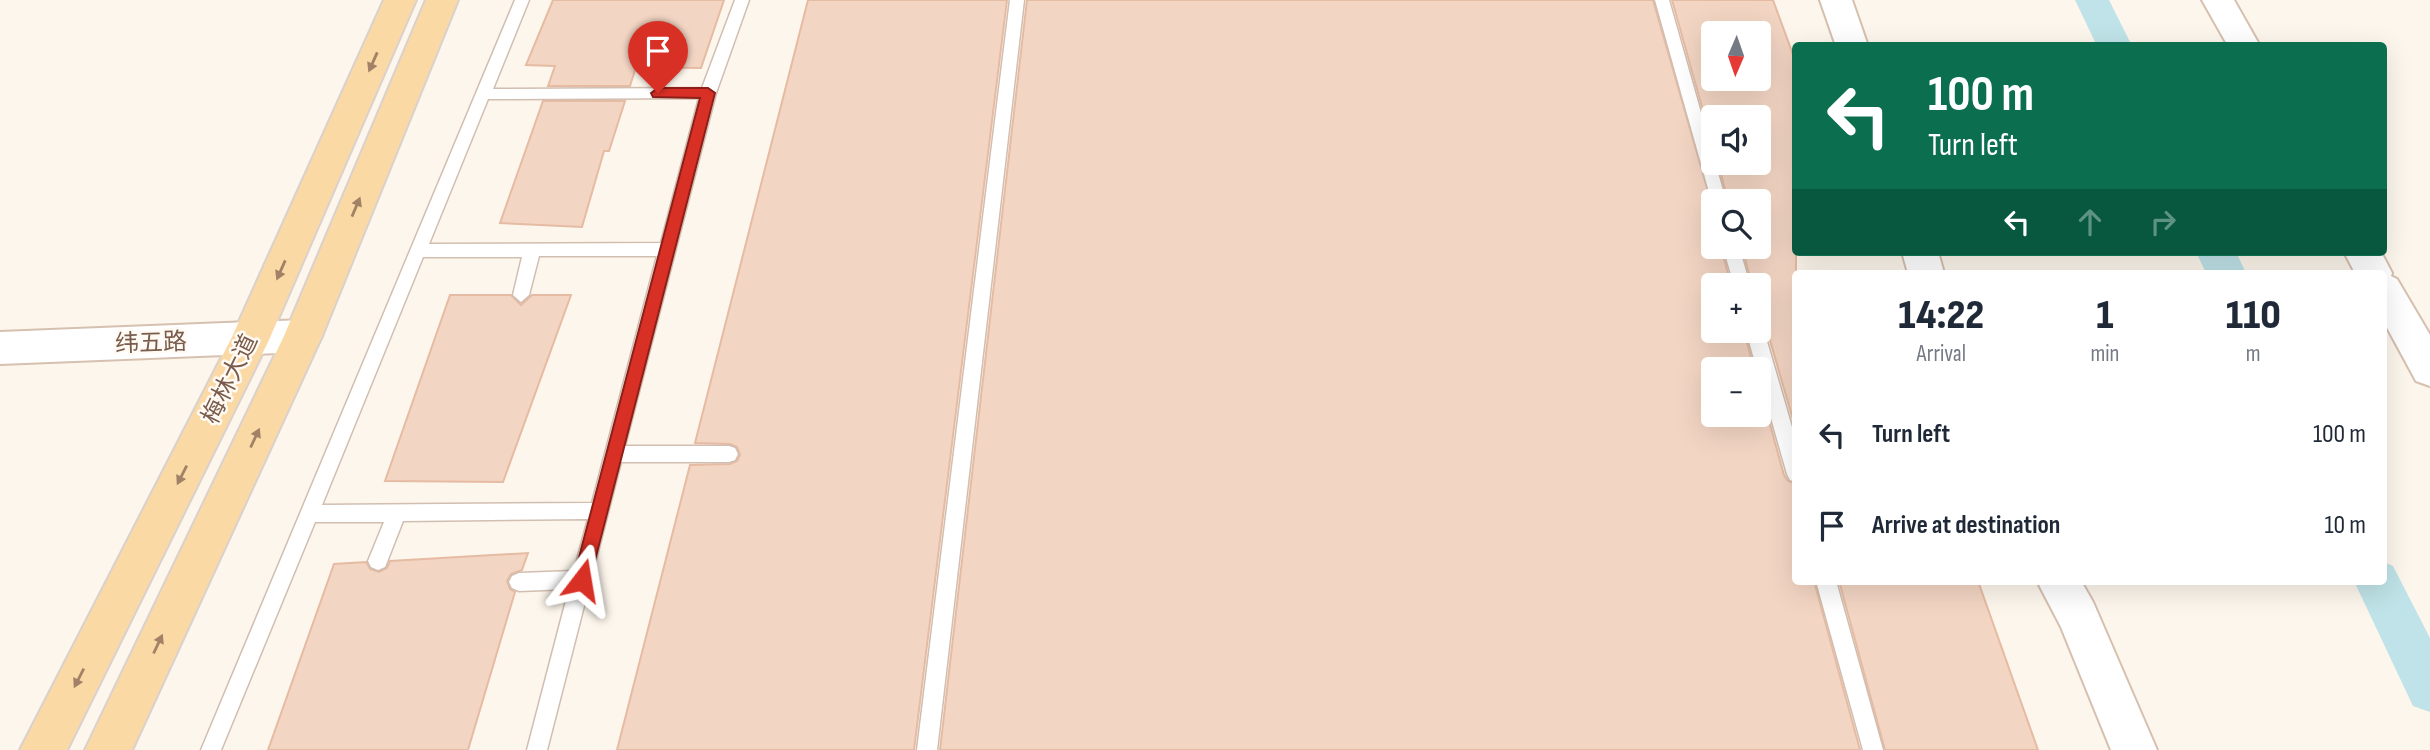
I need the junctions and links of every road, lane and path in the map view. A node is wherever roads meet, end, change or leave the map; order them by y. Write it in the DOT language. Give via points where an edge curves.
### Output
graph roads {
  1 [pos="400,0"];
  2 [pos="442,0"];
  3 [pos="522,0"];
  4 [pos="743,0"];
  5 [pos="1017,0"];
  6 [pos="1662,0"];
  7 [pos="1836,0"];
  8 [pos="2218,0"];
  9 [pos="1851,42"];
  10 [pos="2242,42"];
  11 [pos="708,93"];
  12 [pos="483,94"];
  13 [pos="1715,189"];
  14 [pos="668,248"];
  15 [pos="532,250"];
  16 [pos="418,251"];
  17 [pos="2387,294"];
  18 [pos="521,295"];
  19 [pos="303,335"];
  20 [pos="250,340"];
  21 [pos="1758,343"];
  22 [pos="0,348"];
  23 [pos="2430,370"];
  24 [pos="614,454"];
  25 [pos="729,454"];
  26 [pos="1792,460"];
  27 [pos="600,511"];
  28 [pos="397,513"];
  29 [pos="309,514"];
  30 [pos="378,561"];
  31 [pos="582,580"];
  32 [pos="519,582"];
  33 [pos="1827,585"];
  34 [pos="2060,585"];
  35 [pos="43,750"];
  36 [pos="108,750"];
  37 [pos="211,750"];
  38 [pos="537,750"];
  39 [pos="927,750"];
  40 [pos="1874,750"];
  41 [pos="2134,750"];
  1 -- 20 [label="main road, 梅林大道, one-way"];
  19 -- 2 [label="main road, 梅林大道, one-way"];
  3 -- 12 [label="lane"];
  4 -- 11 [label="lane"];
  5 -- 39 [label="lane"];
  6 -- 13 [label="lane"];
  7 -- 9 [label="street"];
  8 -- 10 [label="street"];
  11 -- 12 [label="lane"];
  11 -- 14 [label="lane"];
  12 -- 16 [label="lane"];
  14 -- 15 [label="lane"];
  14 -- 24 [label="lane"];
  15 -- 16 [label="lane"];
  15 -- 18 [label="lane"];
  16 -- 29 [label="lane"];
  17 -- 23 [label="street"];
  19 -- 20 [label="street, 纬五路"];
  36 -- 19 [label="main road, 梅林大道, one-way"];
  20 -- 22 [label="street, 纬五路"];
  20 -- 35 [label="main road, 梅林大道, one-way"];
  21 -- 26 [label="lane"];
  24 -- 25 [label="lane"];
  24 -- 27 [label="lane"];
  27 -- 28 [label="lane"];
  27 -- 31 [label="lane"];
  28 -- 29 [label="lane"];
  28 -- 30 [label="lane"];
  29 -- 37 [label="lane"];
  31 -- 32 [label="lane"];
  31 -- 38 [label="lane"];
  33 -- 40 [label="lane"];
  34 -- 41 [label="street" via="2078,616"];
}
